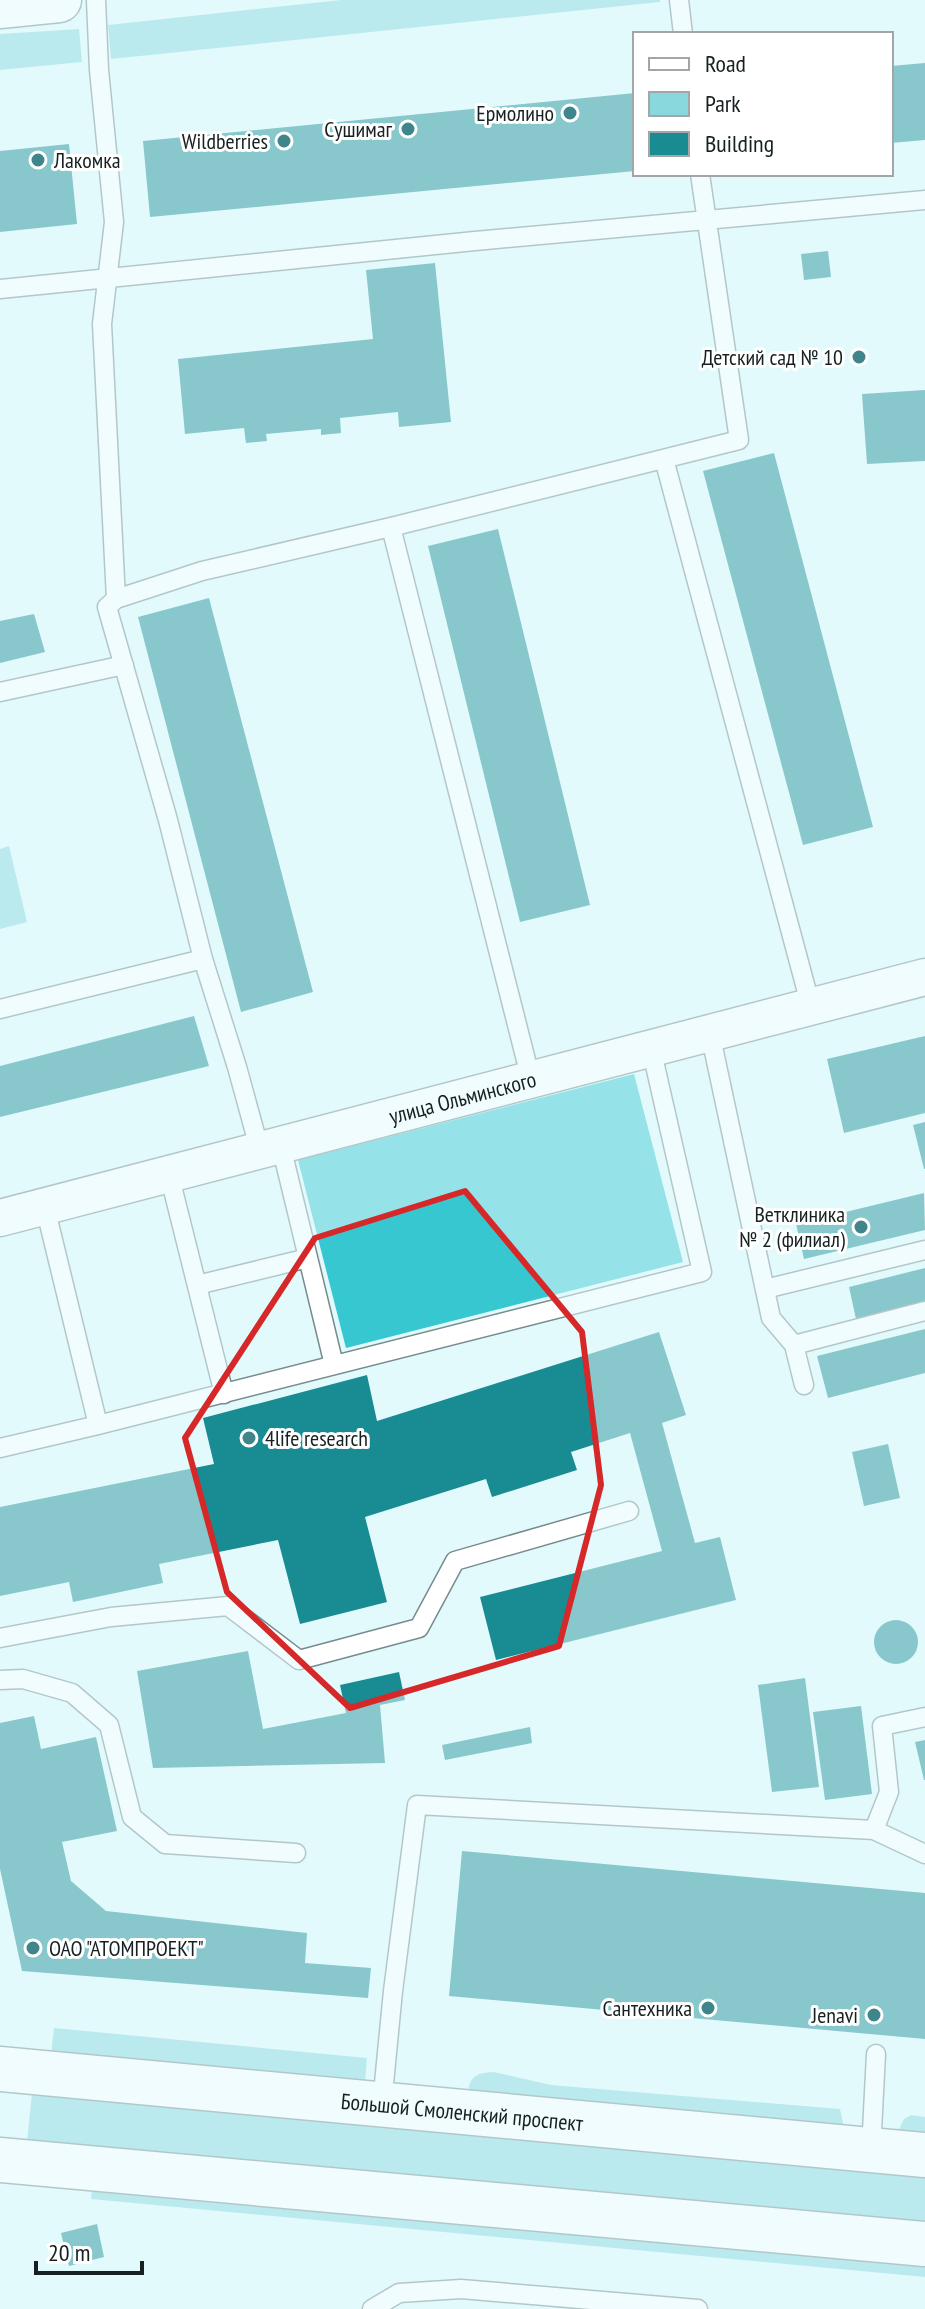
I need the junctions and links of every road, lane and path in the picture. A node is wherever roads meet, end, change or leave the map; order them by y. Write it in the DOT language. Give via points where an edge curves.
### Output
graph roads {
  1 [pos="59,0"];
  2 [pos="96,0"];
  3 [pos="679,0"];
  4 [pos="0,6"];
  5 [pos="683,32"];
  6 [pos="700,176"];
  7 [pos="925,200"];
  8 [pos="706,221"];
  9 [pos="107,277"];
  10 [pos="0,289"];
  11 [pos="664,459"];
  12 [pos="391,527"];
  13 [pos="116,599"];
  14 [pos="124,665"];
  15 [pos="0,692"];
  16 [pos="203,959"];
  17 [pos="925,977"];
  18 [pos="811,1007"];
  19 [pos="0,1009"];
  20 [pos="710,1033"];
  21 [pos="651,1048"];
  22 [pos="531,1080"];
  23 [pos="270,1148"];
  24 [pos="169,1174"];
  25 [pos="45,1207"];
  26 [pos="0,1218"];
  27 [pos="925,1250"];
  28 [pos="308,1258"];
  29 [pos="197,1285"];
  30 [pos="765,1289"];
  31 [pos="925,1311"];
  32 [pos="794,1345"];
  33 [pos="334,1365"];
  34 [pos="804,1385"];
  35 [pos="224,1394"];
  36 [pos="98,1425"];
  37 [pos="0,1448"];
  38 [pos="629,1511"];
  39 [pos="0,1638"];
  40 [pos="0,1680"];
  41 [pos="925,1717"];
  42 [pos="874,1830"];
  43 [pos="296,1853"];
  44 [pos="925,1854"];
  45 [pos="876,2054"];
  46 [pos="0,2069"];
  47 [pos="382,2104"];
  48 [pos="871,2150"];
  49 [pos="925,2155"];
  50 [pos="0,2160"];
  51 [pos="925,2244"];
  52 [pos="372,2309"];
  53 [pos="698,2309"];
  1 -- 4 [label="street"];
  2 -- 9 [label="lane" via="114,222"];
  3 -- 5 [label="lane"];
  6 -- 8 [label="lane"];
  7 -- 8 [label="lane"];
  8 -- 9 [label="lane"];
  8 -- 11 [label="lane" via="739,440"];
  9 -- 10 [label="lane"];
  9 -- 13 [label="lane" via="102,324"];
  11 -- 12 [label="lane"];
  11 -- 18 [label="lane"];
  12 -- 13 [label="lane" via="202,571"];
  12 -- 22 [label="lane"];
  13 -- 14 [label="lane" via="107,607"];
  14 -- 15 [label="lane"];
  14 -- 16 [label="lane"];
  16 -- 19 [label="lane"];
  16 -- 23 [label="lane" via="237,1067"];
  17 -- 18 [label="street, улица Ольминского"];
  18 -- 20 [label="street, улица Ольминского"];
  20 -- 21 [label="street, улица Ольминского"];
  20 -- 30 [label="lane"];
  21 -- 22 [label="street, улица Ольминского"];
  21 -- 33 [label="lane" via="702,1272"];
  22 -- 23 [label="street, улица Ольминского"];
  23 -- 24 [label="street, улица Ольминского"];
  23 -- 28 [label="lane"];
  24 -- 25 [label="street, улица Ольминского"];
  24 -- 29 [label="lane"];
  25 -- 26 [label="street, улица Ольминского"];
  25 -- 36 [label="lane"];
  27 -- 30 [label="lane"];
  28 -- 29 [label="lane"];
  28 -- 33 [label="lane"];
  29 -- 35 [label="lane"];
  30 -- 32 [label="lane" via="771,1318"];
  31 -- 32 [label="lane"];
  32 -- 34 [label="lane"];
  33 -- 35 [label="lane"];
  35 -- 36 [label="lane"];
  36 -- 37 [label="lane"];
  38 -- 39 [label="lane" via="455,1561 419,1628 299,1660 228,1606 111,1617"];
  40 -- 43 [label="lane" via="23,1679 72,1693 109,1725 132,1817 165,1844"];
  41 -- 42 [label="lane" via="882,1726 889,1792"];
  42 -- 44 [label="lane"];
  42 -- 47 [label="lane" via="417,1805"];
  45 -- 48 [label="lane"];
  46 -- 47 [label="street, Большой Смоленский проспект"];
  47 -- 48 [label="street, Большой Смоленский проспект"];
  48 -- 49 [label="street, Большой Смоленский проспект"];
  50 -- 51 [label="street"];
  52 -- 53 [label="lane" via="399,2293 461,2289"];
}
